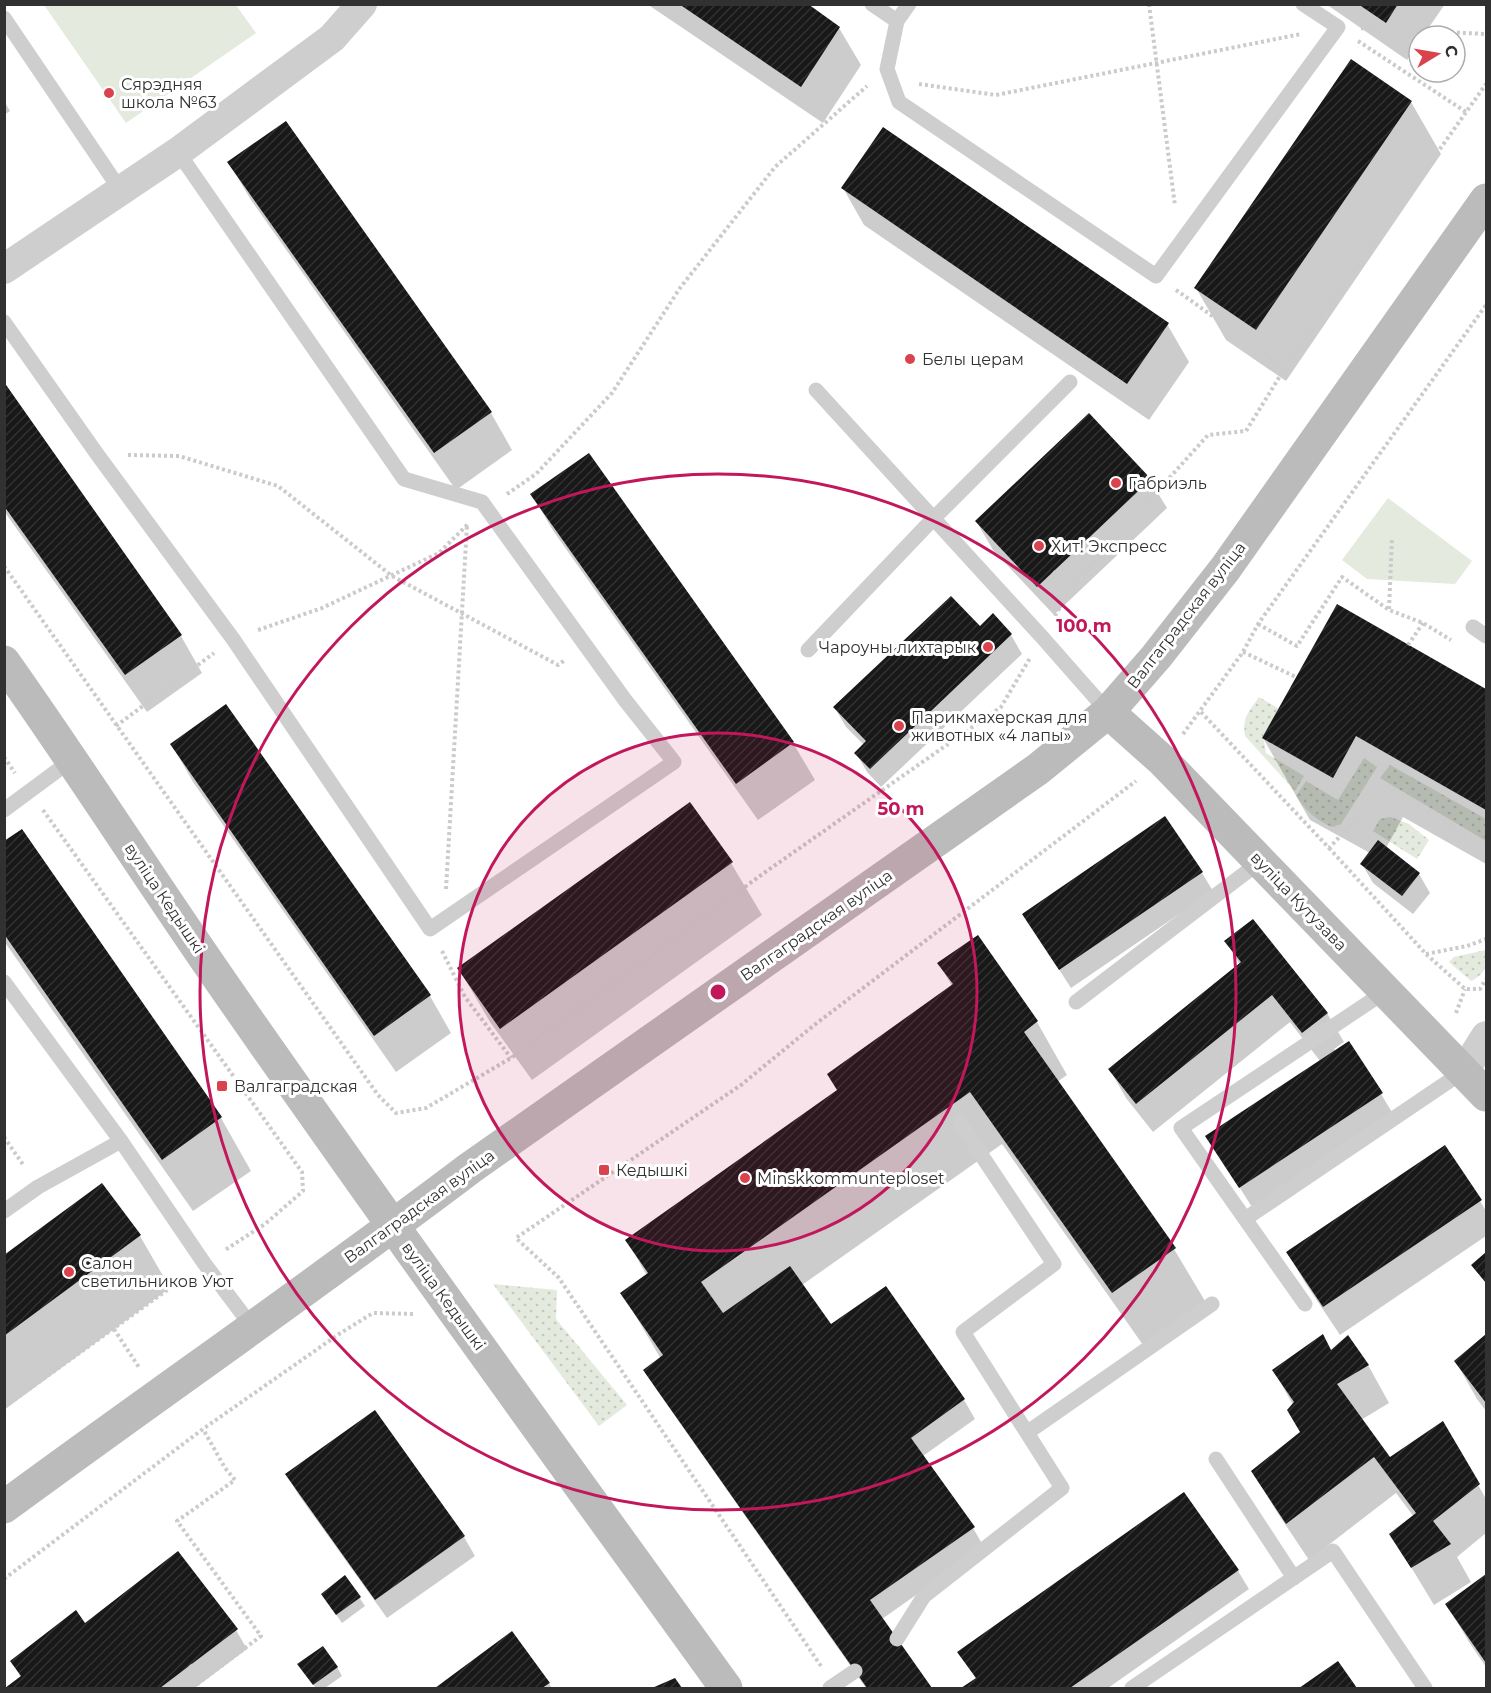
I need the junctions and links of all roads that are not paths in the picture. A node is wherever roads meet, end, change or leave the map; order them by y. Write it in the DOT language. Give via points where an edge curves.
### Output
graph roads {
  1 [pos="362,4"];
  2 [pos="872,4"];
  3 [pos="909,4"];
  4 [pos="1303,4"];
  5 [pos="4,18"];
  6 [pos="897,21"];
  7 [pos="178,152"];
  8 [pos="122,191"];
  9 [pos="1486,200"];
  10 [pos="4,269"];
  11 [pos="4,322"];
  12 [pos="1070,382"];
  13 [pos="816,390"];
  14 [pos="933,519"];
  15 [pos="1473,627"];
  16 [pos="1486,636"];
  17 [pos="808,651"];
  18 [pos="4,662"];
  19 [pos="1108,712"];
  20 [pos="73,759"];
  21 [pos="4,810"];
  22 [pos="1261,861"];
  23 [pos="4,982"];
  24 [pos="1386,991"];
  25 [pos="1076,1002"];
  26 [pos="1486,1036"];
  27 [pos="1464,1071"];
  28 [pos="1486,1095"];
  29 [pos="960,1123"];
  30 [pos="121,1141"];
  31 [pos="4,1211"];
  32 [pos="1245,1219"];
  33 [pos="393,1226"];
  34 [pos="1212,1304"];
  35 [pos="1305,1304"];
  36 [pos="253,1328"];
  37 [pos="1028,1432"];
  38 [pos="1216,1459"];
  39 [pos="4,1508"];
  40 [pos="1294,1578"];
  41 [pos="897,1639"];
  42 [pos="855,1671"];
  43 [pos="832,1687"];
  44 [pos="726,1689"];
  45 [pos="1132,1689"];
  46 [pos="1425,1689"];
  1 -- 7 [label="street" via="332,38"];
  2 -- 6 [label="lane"];
  3 -- 6 [label="lane"];
  4 -- 6 [label="lane" via="1338,27 1156,276 899,102 889,75"];
  5 -- 8 [label="lane"];
  7 -- 8 [label="street"];
  7 -- 11 [label="lane" via="404,479 482,502 674,762 430,929 233,639"];
  8 -- 10 [label="street"];
  9 -- 19 [label="main road, Валгаградская вуліца" via="1225,569"];
  12 -- 14 [label="lane"];
  13 -- 14 [label="lane"];
  14 -- 17 [label="lane"];
  14 -- 19 [label="lane"];
  15 -- 16 [label="lane"];
  18 -- 20 [label="main road, вуліца Кедышкі"];
  19 -- 22 [label="main road, вуліца Кутузава" via="1163,761"];
  19 -- 33 [label="main road, Валгаградская вуліца" via="1038,769"];
  20 -- 21 [label="lane"];
  20 -- 33 [label="main road, вуліца Кедышкі" via="228,992"];
  22 -- 24 [label="main road, вуліца Кутузава"];
  22 -- 25 [label="lane"];
  23 -- 30 [label="lane"];
  24 -- 27 [label="main road, вуліца Кутузава"];
  24 -- 32 [label="lane" via="1181,1128"];
  26 -- 27 [label="street"];
  27 -- 28 [label="main road, вуліца Кутузава"];
  27 -- 32 [label="lane"];
  29 -- 37 [label="lane" via="1054,1264 963,1332"];
  30 -- 31 [label="lane" via="38,1186"];
  30 -- 36 [label="lane"];
  32 -- 35 [label="lane"];
  33 -- 36 [label="main road, Валгаградская вуліца"];
  33 -- 44 [label="main road, вуліца Кедышкі"];
  34 -- 37 [label="lane"];
  36 -- 39 [label="main road, Валгаградская вуліца"];
  37 -- 41 [label="lane" via="1062,1488 924,1596"];
  38 -- 40 [label="lane"];
  40 -- 45 [label="lane"];
  40 -- 46 [label="lane" via="1333,1551"];
  42 -- 43 [label="lane"];
}
